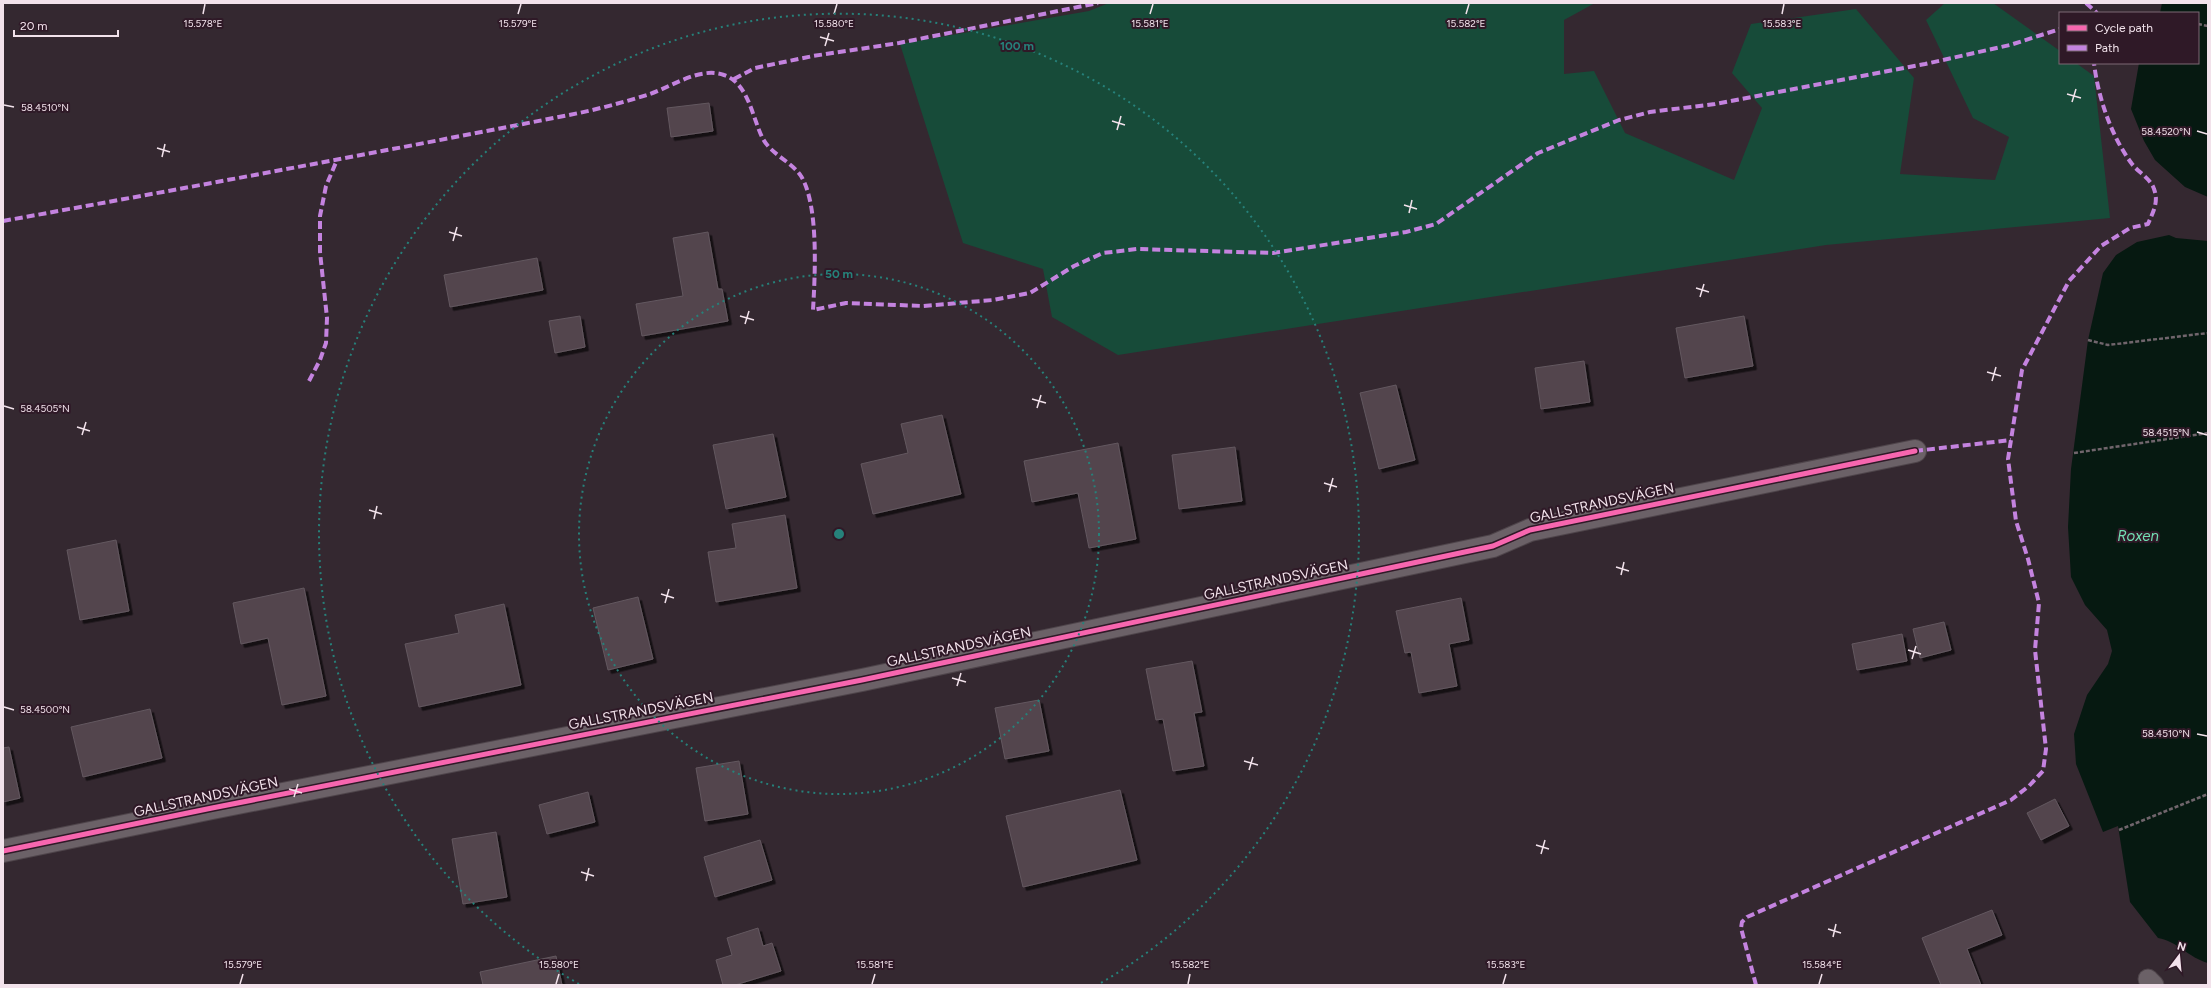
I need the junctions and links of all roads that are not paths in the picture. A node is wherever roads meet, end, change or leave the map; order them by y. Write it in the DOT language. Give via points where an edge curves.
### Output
graph roads {
  1 [pos="1915,452"];
  2 [pos="3,851"];
  1 -- 2 [label="street, GALLSTRANDSVÄGEN" via="1530,530 1494,546 862,680"];
}
